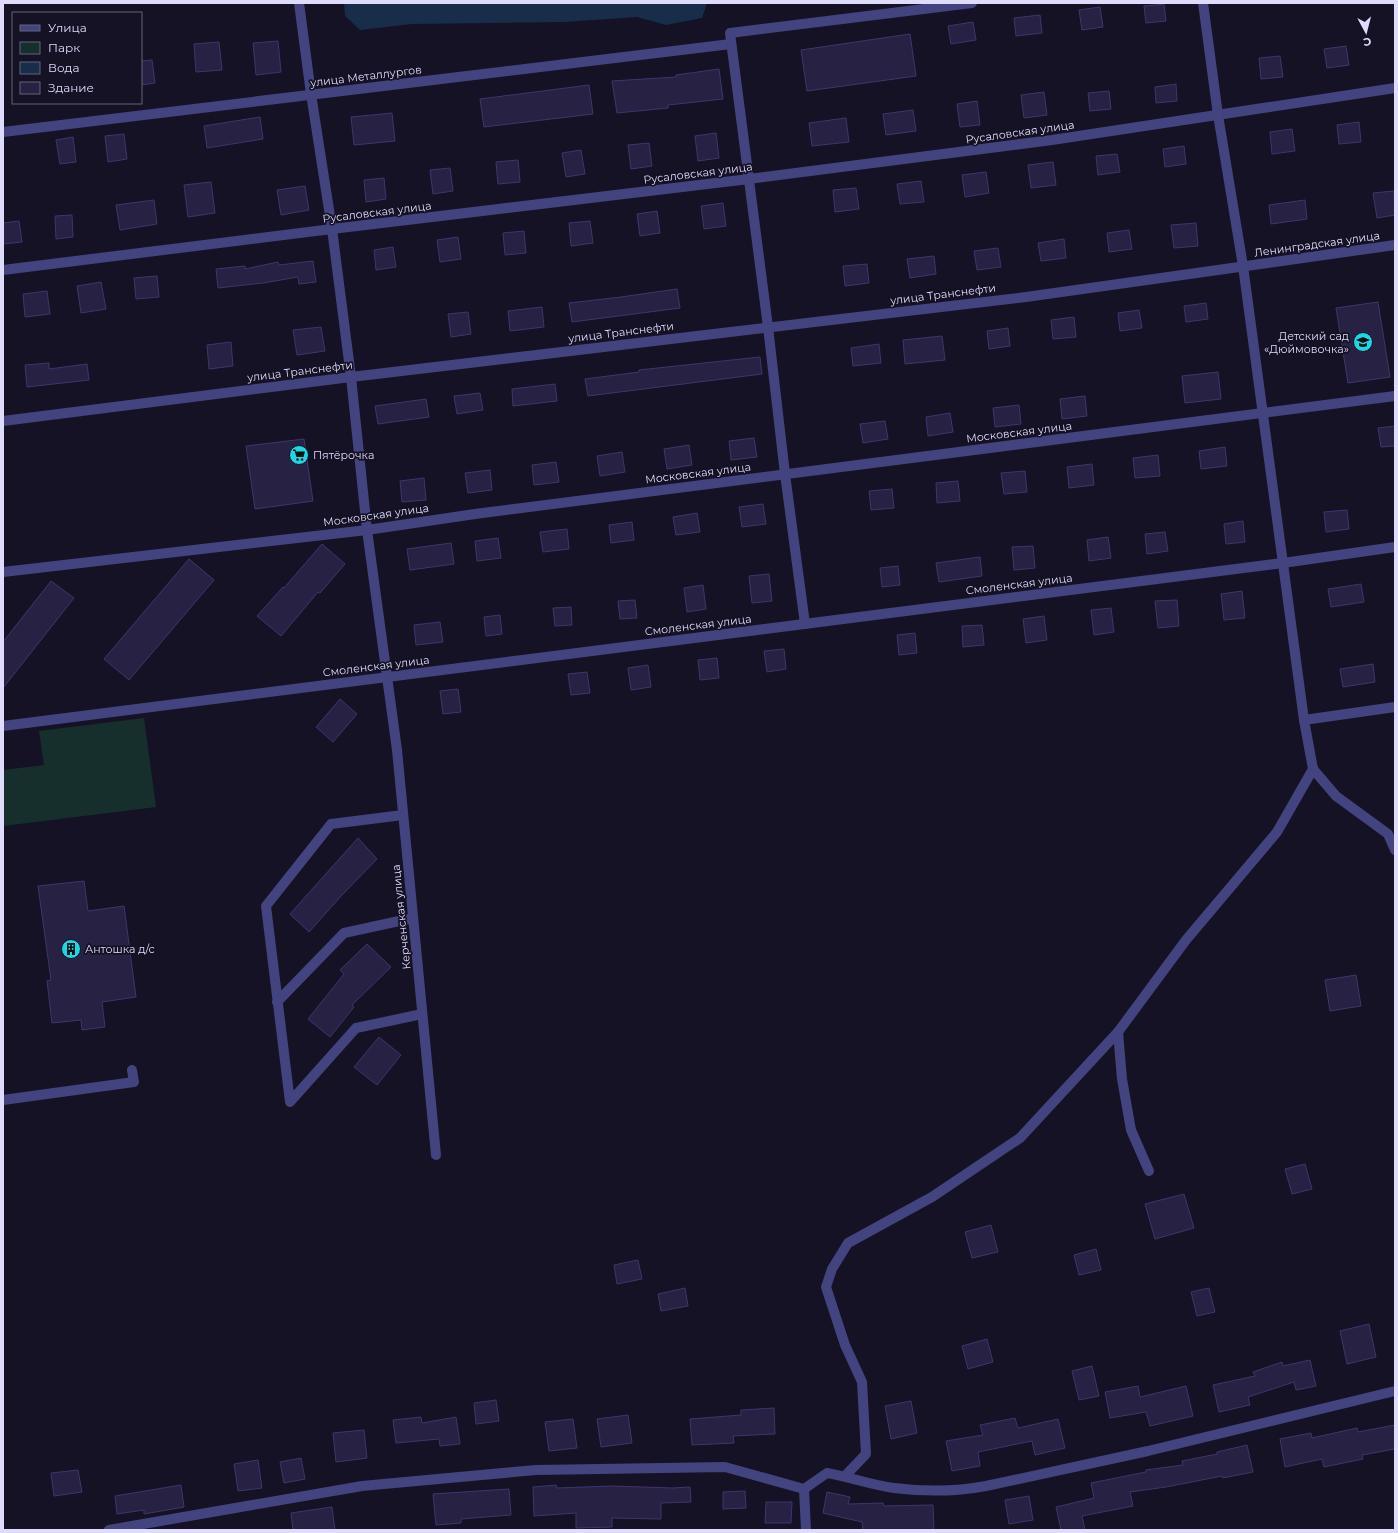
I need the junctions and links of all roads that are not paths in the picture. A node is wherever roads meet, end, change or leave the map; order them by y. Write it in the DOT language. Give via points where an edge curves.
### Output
graph roads {
  1 [pos="299,3"];
  2 [pos="972,3"];
  3 [pos="1203,3"];
  4 [pos="731,38"];
  5 [pos="1395,88"];
  6 [pos="311,94"];
  7 [pos="1218,115"];
  8 [pos="3,132"];
  9 [pos="750,179"];
  10 [pos="332,229"];
  11 [pos="1395,245"];
  12 [pos="1243,266"];
  13 [pos="3,270"];
  14 [pos="768,326"];
  15 [pos="351,377"];
  16 [pos="1395,396"];
  17 [pos="1262,413"];
  18 [pos="3,421"];
  19 [pos="785,474"];
  20 [pos="367,530"];
  21 [pos="1395,547"];
  22 [pos="1283,563"];
  23 [pos="3,572"];
  24 [pos="805,624"];
  25 [pos="388,676"];
  26 [pos="1395,707"];
  27 [pos="1304,720"];
  28 [pos="3,726"];
  29 [pos="1312,769"];
  30 [pos="403,815"];
  31 [pos="1395,850"];
  32 [pos="413,918"];
  33 [pos="278,1002"];
  34 [pos="422,1014"];
  35 [pos="1118,1032"];
  36 [pos="132,1070"];
  37 [pos="3,1100"];
  38 [pos="436,1155"];
  39 [pos="1149,1171"];
  40 [pos="1395,1391"];
  41 [pos="845,1476"];
  42 [pos="804,1489"];
  43 [pos="109,1530"];
  44 [pos="806,1530"];
  1 -- 6 [label="street, Керченская улица"];
  2 -- 4 [label="street, улица Металлургов"];
  3 -- 7 [label="street"];
  4 -- 6 [label="street, улица Металлургов"];
  4 -- 9 [label="street"];
  5 -- 7 [label="street, Русаловская улица"];
  6 -- 8 [label="street, улица Металлургов"];
  6 -- 10 [label="street, Керченская улица"];
  7 -- 9 [label="street, Русаловская улица" via="1052,140"];
  7 -- 12 [label="street"];
  9 -- 10 [label="street, Русаловская улица"];
  9 -- 14 [label="street"];
  10 -- 13 [label="street, Русаловская улица"];
  10 -- 15 [label="street, Керченская улица"];
  11 -- 12 [label="street, Ленинградская улица"];
  12 -- 14 [label="street, улица Транснефти" via="1026,297"];
  12 -- 17 [label="street"];
  14 -- 15 [label="street, улица Транснефти"];
  14 -- 19 [label="street"];
  15 -- 18 [label="street, улица Транснефти"];
  15 -- 20 [label="street, Керченская улица"];
  16 -- 17 [label="street, Московская улица"];
  17 -- 19 [label="street, Московская улица"];
  17 -- 22 [label="street"];
  19 -- 20 [label="street, Московская улица"];
  19 -- 24 [label="street"];
  20 -- 23 [label="street, Московская улица"];
  20 -- 25 [label="street, Керченская улица"];
  21 -- 22 [label="street, Смоленская улица"];
  22 -- 24 [label="street, Смоленская улица"];
  22 -- 27 [label="street"];
  24 -- 25 [label="street, Смоленская улица"];
  25 -- 28 [label="street, Смоленская улица"];
  25 -- 30 [label="street, Керченская улица"];
  26 -- 27 [label="street"];
  27 -- 29 [label="street"];
  29 -- 31 [label="street" via="1336,796 1388,834"];
  29 -- 35 [label="street" via="1277,832 1186,940"];
  30 -- 32 [label="street, Керченская улица"];
  30 -- 33 [label="street" via="330,824 266,906"];
  32 -- 33 [label="street" via="344,933"];
  32 -- 34 [label="street, Керченская улица"];
  33 -- 34 [label="street" via="290,1102 356,1028"];
  34 -- 38 [label="street, Керченская улица"];
  35 -- 39 [label="street" via="1122,1079 1131,1130"];
  35 -- 41 [label="street" via="1020,1138 932,1197 848,1243 832,1269 826,1288 845,1345 862,1382 866,1454"];
  36 -- 37 [label="street" via="134,1082"];
  40 -- 41 [label="street" via="1148,1451 959,1491 892,1488"];
  41 -- 42 [label="street" via="827,1473"];
  42 -- 43 [label="street" via="725,1467 536,1470 362,1486"];
  42 -- 44 [label="street"];
}
